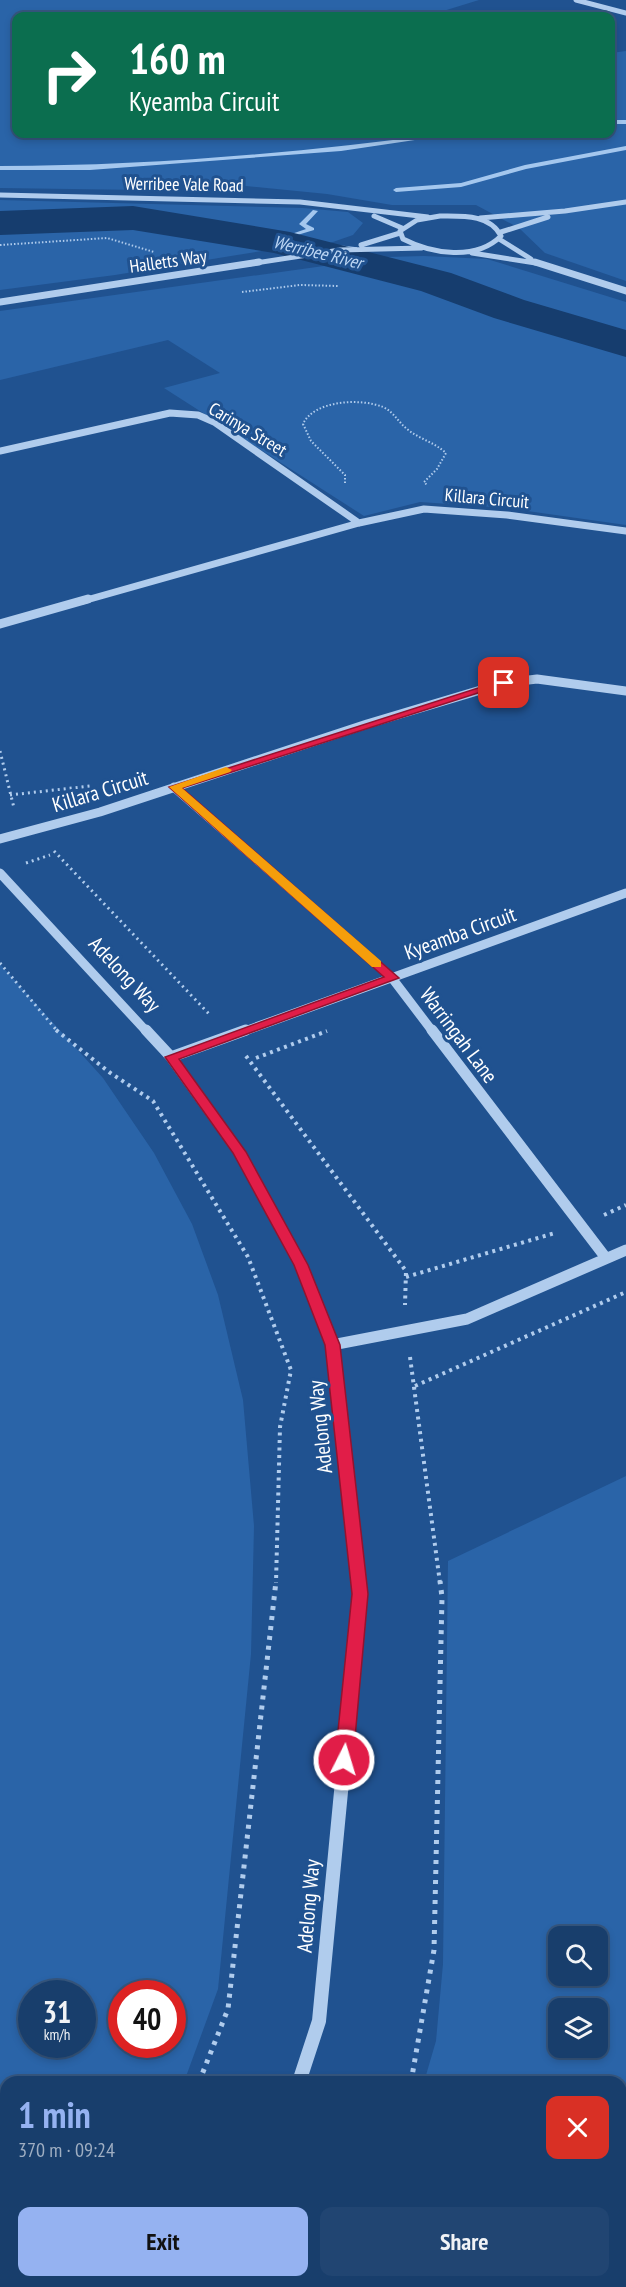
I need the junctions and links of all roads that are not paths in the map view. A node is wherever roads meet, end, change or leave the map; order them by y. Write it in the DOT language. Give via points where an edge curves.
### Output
graph roads {
  1 [pos="576,0"];
  2 [pos="626,13"];
  3 [pos="0,195"];
  4 [pos="626,202"];
  5 [pos="565,211"];
  6 [pos="366,212"];
  7 [pos="428,217"];
  8 [pos="476,219"];
  9 [pos="401,231"];
  10 [pos="500,236"];
  11 [pos="422,248"];
  12 [pos="340,250"];
  13 [pos="465,251"];
  14 [pos="539,263"];
  15 [pos="626,291"];
  16 [pos="0,302"];
  17 [pos="0,451"];
  18 [pos="359,523"];
  19 [pos="626,531"];
  20 [pos="0,624"];
  21 [pos="626,691"];
  22 [pos="174,787"];
  23 [pos="0,839"];
  24 [pos="0,873"];
  25 [pos="626,893"];
  26 [pos="392,978"];
  27 [pos="171,1057"];
  28 [pos="626,1250"];
  29 [pos="606,1258"];
  30 [pos="332,1345"];
  31 [pos="301,2076"];
  1 -- 2 [label="street"];
  3 -- 6 [label="street, Werribee Vale Road" via="300,202"];
  4 -- 5 [label="street"];
  5 -- 8 [label="street"];
  5 -- 10 [label="street"];
  6 -- 7 [label="street, Werribee Vale Road"];
  6 -- 9 [label="street, Werribee Vale Road"];
  7 -- 8 [label="street, Werribee Vale Road"];
  7 -- 9 [label="street, Halletts Way"];
  8 -- 10 [label="street" via="497,227"];
  9 -- 11 [label="street, Werribee Vale Road" via="411,244"];
  9 -- 12 [label="street, Halletts Way"];
  10 -- 13 [label="street" via="481,249"];
  10 -- 14 [label="street"];
  11 -- 12 [label="street, Halletts Way"];
  11 -- 13 [label="street, Halletts Way"];
  12 -- 16 [label="street, Halletts Way"];
  13 -- 14 [label="street"];
  14 -- 15 [label="street"];
  17 -- 18 [label="street, Carinya Street" via="170,413 198,415 214,422"];
  18 -- 19 [label="street, Killara Circuit" via="424,509 507,515"];
  18 -- 20 [label="street, Killara Circuit"];
  21 -- 22 [label="street, Killara Circuit" via="537,679 504,683"];
  22 -- 23 [label="street, Killara Circuit"];
  22 -- 26 [label="street, Warringah Lane"];
  24 -- 27 [label="street, Adelong Way"];
  25 -- 26 [label="street, Kyeamba Circuit"];
  26 -- 27 [label="street, Kyeamba Circuit"];
  26 -- 29 [label="street, Warringah Lane"];
  27 -- 30 [label="street, Adelong Way" via="239,1152 301,1265"];
  28 -- 29 [label="street"];
  29 -- 30 [label="street" via="467,1319"];
  30 -- 31 [label="street, Adelong Way" via="360,1594 319,2021"];
}
